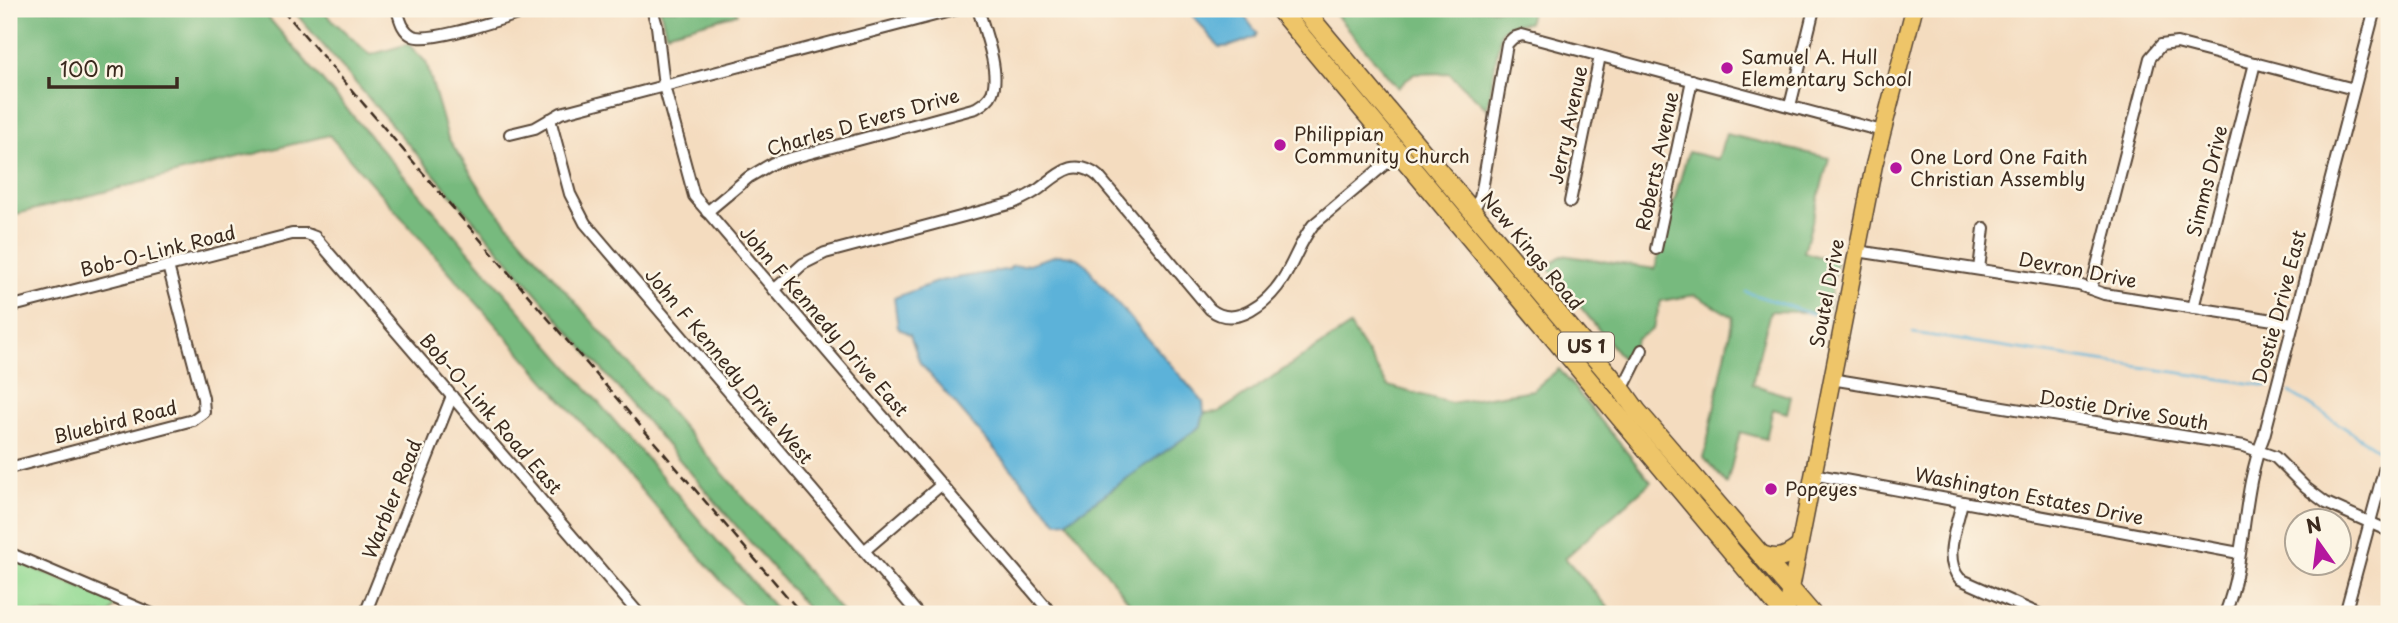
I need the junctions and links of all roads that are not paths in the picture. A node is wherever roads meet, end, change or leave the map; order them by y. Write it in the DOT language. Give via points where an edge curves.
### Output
graph roads {
  1 [pos="397,9"];
  2 [pos="535,9"];
  3 [pos="652,9"];
  4 [pos="958,9"];
  5 [pos="978,9"];
  6 [pos="1279,9"];
  7 [pos="1303,9"];
  8 [pos="1814,9"];
  9 [pos="1914,9"];
  10 [pos="2375,9"];
  11 [pos="1600,56"];
  12 [pos="2255,63"];
  13 [pos="1692,80"];
  14 [pos="664,86"];
  15 [pos="2354,89"];
  16 [pos="1790,106"];
  17 [pos="550,119"];
  18 [pos="1882,131"];
  19 [pos="510,134"];
  20 [pos="1413,141"];
  21 [pos="1398,153"];
  22 [pos="1570,202"];
  23 [pos="707,212"];
  24 [pos="1472,212"];
  25 [pos="1459,226"];
  26 [pos="1984,228"];
  27 [pos="315,237"];
  28 [pos="1656,250"];
  29 [pos="1857,251"];
  30 [pos="168,266"];
  31 [pos="1979,270"];
  32 [pos="2091,289"];
  33 [pos="774,290"];
  34 [pos="9,307"];
  35 [pos="2193,308"];
  36 [pos="2293,323"];
  37 [pos="1642,350"];
  38 [pos="1831,379"];
  39 [pos="1622,390"];
  40 [pos="452,396"];
  41 [pos="1629,415"];
  42 [pos="2258,450"];
  43 [pos="2389,452"];
  44 [pos="9,468"];
  45 [pos="1812,474"];
  46 [pos="941,485"];
  47 [pos="1962,502"];
  48 [pos="2370,522"];
  49 [pos="2389,531"];
  50 [pos="1797,549"];
  51 [pos="864,551"];
  52 [pos="9,553"];
  53 [pos="2239,553"];
  54 [pos="1762,555"];
  55 [pos="1790,588"];
  56 [pos="1781,613"];
  57 [pos="152,614"];
  58 [pos="365,614"];
  59 [pos="639,614"];
  60 [pos="918,614"];
  61 [pos="1052,614"];
  62 [pos="1812,614"];
  63 [pos="2039,614"];
  64 [pos="2225,614"];
  65 [pos="2345,614"];
  1 -- 2 [label="street" via="405,30 431,38"];
  3 -- 14 [label="street, John F Kennedy Drive East"];
  4 -- 14 [label="street"];
  5 -- 23 [label="street, Charles D Evers Drive" via="995,74 992,95 984,103 773,163"];
  6 -- 21 [label="highway, New Kings Road / US 1"];
  7 -- 20 [label="highway, New Kings Road / US 1"];
  8 -- 16 [label="street"];
  9 -- 18 [label="main road, Soutel Drive"];
  10 -- 15 [label="street, Dostie Drive East"];
  11 -- 13 [label="street"];
  11 -- 22 [label="street, Jerry Avenue"];
  11 -- 24 [label="street" via="1522,35 1507,44 1483,184"];
  12 -- 15 [label="street"];
  12 -- 32 [label="street" via="2177,43 2161,45 2150,58"];
  12 -- 35 [label="street, Simms Drive"];
  13 -- 16 [label="street"];
  13 -- 28 [label="street, Roberts Avenue"];
  14 -- 17 [label="street"];
  14 -- 23 [label="street, John F Kennedy Drive East" via="692,191"];
  15 -- 36 [label="street, Dostie Drive East"];
  16 -- 18 [label="street"];
  17 -- 19 [label="street"];
  17 -- 51 [label="street, John F Kennedy Drive West" via="570,194 585,223"];
  18 -- 29 [label="main road, Soutel Drive"];
  20 -- 21 [label="street"];
  20 -- 24 [label="highway, New Kings Road / US 1"];
  21 -- 25 [label="highway, New Kings Road / US 1"];
  21 -- 33 [label="street" via="1313,225 1274,290 1239,317 1222,316 1210,309 1099,177 1084,168 1066,169 1013,203 825,253 803,264"];
  23 -- 33 [label="street, John F Kennedy Drive East"];
  24 -- 25 [label="street"];
  24 -- 39 [label="highway, New Kings Road / US 1"];
  25 -- 41 [label="highway, New Kings Road / US 1"];
  26 -- 31 [label="street"];
  27 -- 30 [label="street, Bob-O-Link Road" via="292,234"];
  27 -- 40 [label="street, Bob-O-Link Road East"];
  29 -- 31 [label="street, Devron Drive"];
  29 -- 38 [label="main road, Soutel Drive"];
  30 -- 34 [label="street, Bob-O-Link Road"];
  30 -- 44 [label="street, Bluebird Road" via="204,412 193,420"];
  31 -- 32 [label="street, Devron Drive"];
  32 -- 35 [label="street, Devron Drive"];
  33 -- 46 [label="street, John F Kennedy Drive East"];
  35 -- 36 [label="street, Devron Drive"];
  36 -- 42 [label="street, Dostie Drive East"];
  37 -- 39 [label="street"];
  38 -- 42 [label="street, Dostie Drive South"];
  38 -- 45 [label="main road, Soutel Drive"];
  39 -- 41 [label="highway, New Kings Road / US 1"];
  40 -- 58 [label="street, Warbler Road"];
  40 -- 59 [label="street, Bob-O-Link Road East"];
  41 -- 54 [label="highway, New Kings Road / US 1"];
  41 -- 56 [label="highway, New Kings Road / US 1"];
  42 -- 48 [label="street, Dostie Drive South" via="2276,457 2326,503"];
  42 -- 53 [label="street, Dostie Drive East"];
  43 -- 48 [label="street"];
  45 -- 47 [label="street, Washington Estates Drive"];
  45 -- 50 [label="main road, Soutel Drive"];
  46 -- 51 [label="street"];
  46 -- 61 [label="street, John F Kennedy Drive East"];
  47 -- 53 [label="street, Washington Estates Drive"];
  47 -- 63 [label="street" via="1951,552 1954,572 1960,579"];
  48 -- 49 [label="street, Dostie Drive South"];
  48 -- 65 [label="street"];
  50 -- 54 [label="highway" via="1778,559"];
  50 -- 55 [label="main road, Soutel Drive"];
  51 -- 60 [label="street, John F Kennedy Drive West"];
  52 -- 57 [label="street"];
  53 -- 64 [label="street, Dostie Drive East"];
  54 -- 55 [label="highway, New Kings Road / US 1"];
  55 -- 56 [label="main road, Soutel Drive"];
  55 -- 62 [label="highway, New Kings Road / US 1"];
}
